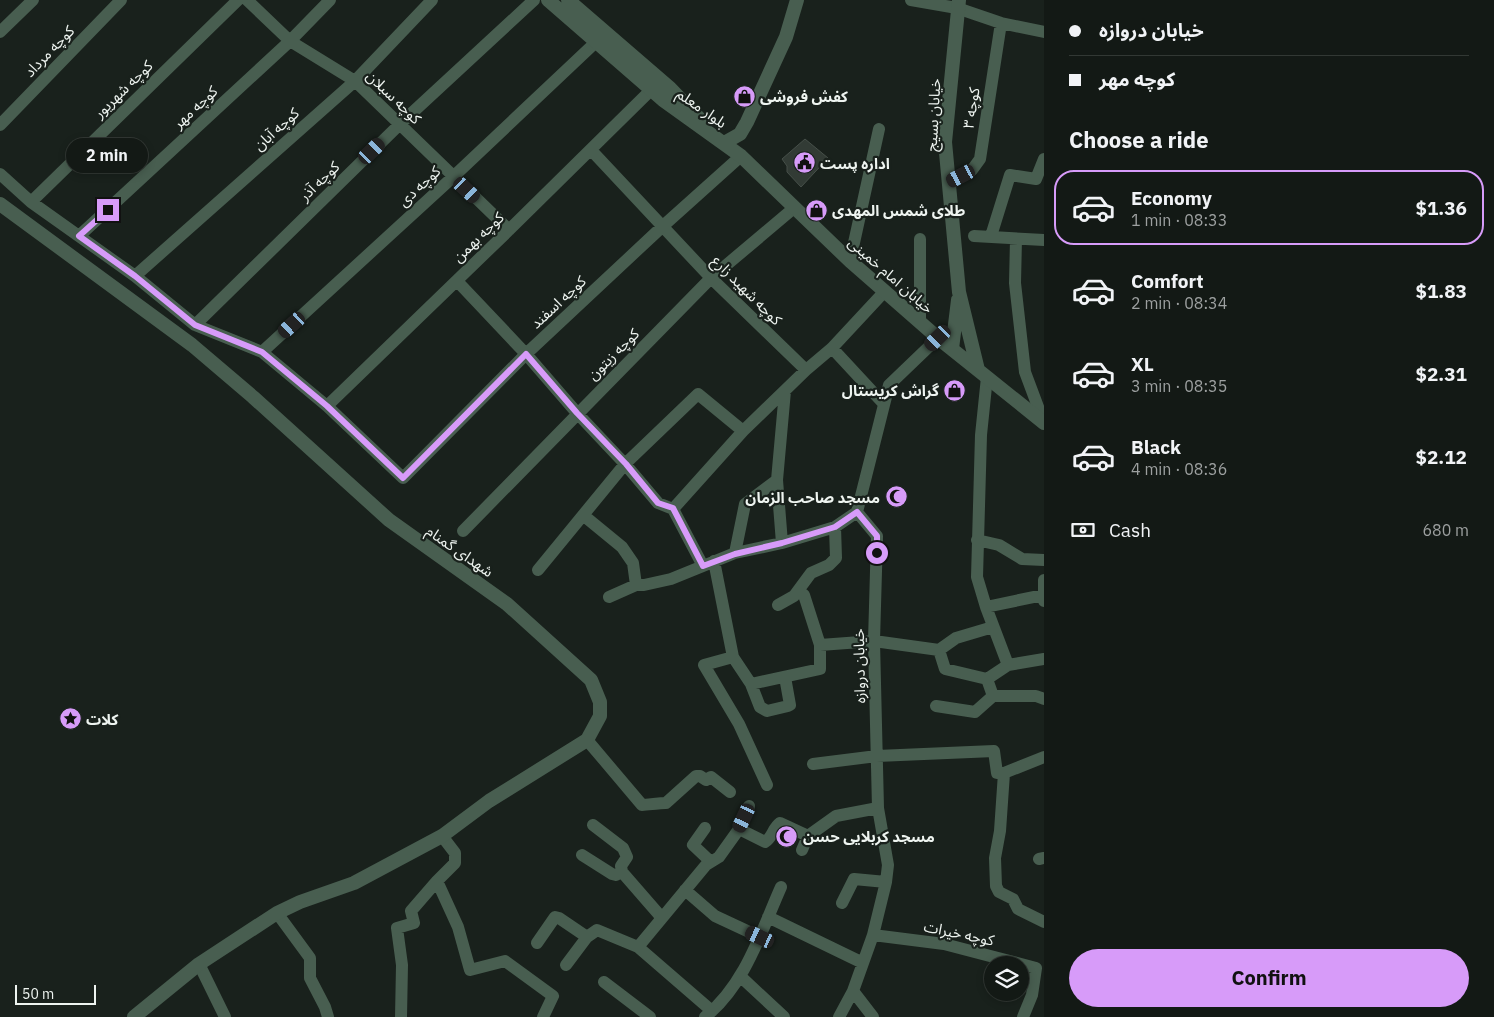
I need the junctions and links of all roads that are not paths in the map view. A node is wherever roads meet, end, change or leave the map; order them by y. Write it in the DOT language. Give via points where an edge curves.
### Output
graph roads {
  1 [pos="33,0"];
  2 [pos="121,0"];
  3 [pos="238,0"];
  4 [pos="246,0"];
  5 [pos="330,0"];
  6 [pos="432,0"];
  7 [pos="534,0"];
  8 [pos="548,0"];
  9 [pos="568,0"];
  10 [pos="797,0"];
  11 [pos="911,0"];
  12 [pos="958,4"];
  13 [pos="1001,23"];
  14 [pos="0,32"];
  15 [pos="1044,32"];
  16 [pos="290,41"];
  17 [pos="596,42"];
  18 [pos="355,81"];
  19 [pos="651,90"];
  20 [pos="400,124"];
  21 [pos="0,125"];
  22 [pos="879,129"];
  23 [pos="724,143"];
  24 [pos="591,150"];
  25 [pos="741,156"];
  26 [pos="1044,159"];
  27 [pos="0,174"];
  28 [pos="453,177"];
  29 [pos="949,182"];
  30 [pos="31,202"];
  31 [pos="0,204"];
  32 [pos="794,208"];
  33 [pos="663,226"];
  34 [pos="509,230"];
  35 [pos="79,236"];
  36 [pos="974,236"];
  37 [pos="991,236"];
  38 [pos="920,239"];
  39 [pos="1016,239"];
  40 [pos="1044,240"];
  41 [pos="850,261"];
  42 [pos="135,276"];
  43 [pos="711,278"];
  44 [pos="456,281"];
  45 [pos="885,291"];
  46 [pos="959,292"];
  47 [pos="920,322"];
  48 [pos="195,325"];
  49 [pos="938,338"];
  50 [pos="832,348"];
  51 [pos="952,349"];
  52 [pos="262,352"];
  53 [pos="526,354"];
  54 [pos="806,370"];
  55 [pos="982,373"];
  56 [pos="785,391"];
  57 [pos="884,403"];
  58 [pos="327,406"];
  59 [pos="577,413"];
  60 [pos="1044,423"];
  61 [pos="743,430"];
  62 [pos="626,464"];
  63 [pos="777,480"];
  64 [pos="673,508"];
  65 [pos="857,512"];
  66 [pos="583,516"];
  67 [pos="835,527"];
  68 [pos="463,530"];
  69 [pos="977,540"];
  70 [pos="782,543"];
  71 [pos="735,554"];
  72 [pos="1044,560"];
  73 [pos="709,563"];
  74 [pos="538,570"];
  75 [pos="1044,580"];
  76 [pos="636,585"];
  77 [pos="798,591"];
  78 [pos="609,597"];
  79 [pos="1044,598"];
  80 [pos="778,605"];
  81 [pos="986,608"];
  82 [pos="993,627"];
  83 [pos="874,641"];
  84 [pos="820,645"];
  85 [pos="939,650"];
  86 [pos="733,657"];
  87 [pos="1044,659"];
  88 [pos="1008,665"];
  89 [pos="785,677"];
  90 [pos="987,680"];
  91 [pos="751,684"];
  92 [pos="993,696"];
  93 [pos="1044,699"];
  94 [pos="936,706"];
  95 [pos="587,740"];
  96 [pos="877,756"];
  97 [pos="1043,761"];
  98 [pos="813,764"];
  99 [pos="1004,774"];
  100 [pos="767,785"];
  101 [pos="730,792"];
  102 [pos="749,806"];
  103 [pos="878,808"];
  104 [pos="593,825"];
  105 [pos="705,828"];
  106 [pos="738,829"];
  107 [pos="442,836"];
  108 [pos="808,836"];
  109 [pos="802,850"];
  110 [pos="582,855"];
  111 [pos="710,861"];
  112 [pos="622,872"];
  113 [pos="437,881"];
  114 [pos="886,882"];
  115 [pos="781,887"];
  116 [pos="685,890"];
  117 [pos="842,903"];
  118 [pos="277,913"];
  119 [pos="768,917"];
  120 [pos="662,918"];
  121 [pos="1044,922"];
  122 [pos="874,935"];
  123 [pos="587,937"];
  124 [pos="760,937"];
  125 [pos="537,943"];
  126 [pos="638,947"];
  127 [pos="863,963"];
  128 [pos="199,964"];
  129 [pos="566,965"];
  130 [pos="740,976"];
  131 [pos="604,982"];
  132 [pos="853,991"];
  133 [pos="708,1014"];
  134 [pos="648,1016"];
  135 [pos="134,1017"];
  136 [pos="225,1017"];
  137 [pos="328,1017"];
  138 [pos="401,1017"];
  139 [pos="543,1017"];
  140 [pos="784,1017"];
  141 [pos="839,1017"];
  142 [pos="873,1017"];
  143 [pos="1023,1017"];
  1 -- 14 [label="street"];
  2 -- 21 [label="street, کوچه مرداد"];
  3 -- 30 [label="street, کوچه شهریور"];
  4 -- 16 [label="street, کوچه سبلان"];
  5 -- 16 [label="street, کوچه مهر"];
  6 -- 18 [label="street, کوچه آبان"];
  7 -- 20 [label="street, کوچه آذر"];
  8 -- 17 [label="street, بلوار معلم"];
  9 -- 23 [label="street, بلوار معلم" via="670,88"];
  10 -- 23 [label="street" via="786,37 747,122 740,134"];
  11 -- 12 [label="street"];
  12 -- 13 [label="street"];
  12 -- 29 [label="street, خیابان بسیج" via="945,142"];
  13 -- 15 [label="street"];
  13 -- 29 [label="street, کوچه ۳" via="980,160 972,170"];
  16 -- 18 [label="street, کوچه سبلان"];
  16 -- 35 [label="street, کوچه مهر"];
  17 -- 19 [label="street, بلوار معلم"];
  17 -- 28 [label="street, کوچه دی"];
  18 -- 20 [label="street, کوچه سبلان"];
  18 -- 42 [label="street, کوچه آبان"];
  19 -- 23 [label="street, بلوار معلم"];
  19 -- 24 [label="street, کوچه بهمن"];
  20 -- 28 [label="street, کوچه سبلان"];
  20 -- 48 [label="street, کوچه آذر"];
  22 -- 41 [label="street"];
  23 -- 25 [label="street, خیابان امام خمینی"];
  24 -- 33 [label="street, کوچه شهید زارع"];
  24 -- 34 [label="street, کوچه بهمن"];
  25 -- 32 [label="street, خیابان امام خمینی"];
  25 -- 33 [label="street, کوچه اسفند"];
  26 -- 37 [label="street" via="1036,179 1010,175"];
  27 -- 30 [label="street"];
  28 -- 34 [label="street, کوچه سبلان"];
  28 -- 52 [label="street, کوچه دی"];
  29 -- 46 [label="street, خیابان بسیج"];
  30 -- 35 [label="street"];
  31 -- 95 [label="street, شهدای گمنام" via="192,345 389,520 507,604 591,680 600,702 600,716"];
  32 -- 41 [label="street, خیابان امام خمینی"];
  32 -- 43 [label="street, کوچه زیتون"];
  33 -- 43 [label="street, کوچه شهید زارع"];
  33 -- 53 [label="street, کوچه اسفند"];
  34 -- 44 [label="street, کوچه بهمن"];
  35 -- 42 [label="street"];
  36 -- 37 [label="street"];
  37 -- 39 [label="street"];
  38 -- 47 [label="street"];
  39 -- 40 [label="street"];
  39 -- 60 [label="street" via="1015,283 1025,372"];
  41 -- 45 [label="street, خیابان امام خمینی"];
  42 -- 48 [label="street"];
  43 -- 54 [label="street, کوچه شهید زارع"];
  43 -- 59 [label="street, کوچه زیتون"];
  44 -- 53 [label="street"];
  44 -- 58 [label="street, کوچه بهمن"];
  45 -- 47 [label="street, خیابان امام خمینی"];
  45 -- 50 [label="street"];
  46 -- 51 [label="street, خیابان بسیج"];
  46 -- 55 [label="street, خیابان بسیج"];
  47 -- 49 [label="street, خیابان امام خمینی"];
  48 -- 52 [label="street"];
  49 -- 51 [label="street, خیابان امام خمینی"];
  49 -- 57 [label="street" via="889,385"];
  50 -- 54 [label="street"];
  50 -- 57 [label="street"];
  51 -- 55 [label="street, خیابان امام خمینی"];
  52 -- 58 [label="street"];
  53 -- 58 [label="street, کوچه اسفند" via="403,478"];
  53 -- 59 [label="street"];
  54 -- 56 [label="street"];
  55 -- 60 [label="street, خیابان امام خمینی"];
  55 -- 69 [label="street"];
  56 -- 61 [label="street"];
  56 -- 63 [label="street"];
  57 -- 65 [label="street"];
  59 -- 62 [label="street"];
  59 -- 68 [label="street, کوچه زیتون"];
  61 -- 62 [label="street" via="698,394"];
  61 -- 64 [label="street"];
  62 -- 64 [label="street" via="658,503"];
  62 -- 66 [label="street"];
  63 -- 70 [label="street"];
  63 -- 71 [label="street" via="745,504"];
  64 -- 73 [label="street"];
  65 -- 67 [label="street"];
  65 -- 83 [label="street, خیابان دروازه" via="877,536"];
  66 -- 74 [label="street"];
  66 -- 76 [label="street" via="622,547 633,563"];
  67 -- 70 [label="street"];
  67 -- 77 [label="street" via="836,558 811,573"];
  69 -- 72 [label="street" via="999,545 1022,559"];
  69 -- 81 [label="street" via="977,577"];
  70 -- 71 [label="street"];
  71 -- 73 [label="street"];
  73 -- 76 [label="street" via="671,579"];
  73 -- 86 [label="street"];
  75 -- 79 [label="street"];
  76 -- 78 [label="street"];
  77 -- 80 [label="street"];
  77 -- 84 [label="street" via="804,595"];
  79 -- 81 [label="street"];
  81 -- 82 [label="street"];
  82 -- 85 [label="street" via="956,638"];
  82 -- 88 [label="street"];
  83 -- 84 [label="street"];
  83 -- 85 [label="street"];
  83 -- 96 [label="street, خیابان دروازه"];
  84 -- 89 [label="street" via="820,669"];
  85 -- 90 [label="street" via="945,669"];
  86 -- 91 [label="street"];
  86 -- 100 [label="street" via="704,665 739,724"];
  87 -- 88 [label="street"];
  88 -- 90 [label="street"];
  89 -- 91 [label="street"];
  89 -- 91 [label="street" via="790,705 767,711 760,707"];
  90 -- 92 [label="street"];
  92 -- 93 [label="street" via="1036,696"];
  92 -- 94 [label="street" via="975,712"];
  95 -- 101 [label="street" via="642,805 666,802 696,776 706,780 711,777"];
  95 -- 107 [label="street, شهدای گمنام" via="488,801"];
  96 -- 98 [label="street"];
  96 -- 99 [label="street" via="994,751 997,773"];
  96 -- 103 [label="street, خیابان دروازه"];
  97 -- 99 [label="street"];
  99 -- 121 [label="street" via="994,880 999,892 1013,899 1018,909"];
  102 -- 106 [label="street"];
  103 -- 108 [label="street" via="840,814"];
  103 -- 114 [label="street, خیابان دروازه" via="888,865"];
  104 -- 112 [label="street" via="626,852 627,857 620,866"];
  105 -- 111 [label="street" via="693,845"];
  106 -- 108 [label="street" via="765,842 780,823"];
  106 -- 111 [label="street" via="719,857"];
  107 -- 113 [label="street" via="455,853 455,863"];
  107 -- 118 [label="street, شهدای گمنام" via="354,883"];
  108 -- 109 [label="street"];
  110 -- 112 [label="street" via="616,876"];
  111 -- 116 [label="street"];
  112 -- 120 [label="street"];
  113 -- 138 [label="street" via="411,911 414,923 397,928 402,965"];
  113 -- 139 [label="street" via="458,927 470,970 504,961 553,996"];
  114 -- 117 [label="street" via="854,879"];
  114 -- 122 [label="street, خیابان دروازه"];
  115 -- 119 [label="street"];
  116 -- 120 [label="street"];
  116 -- 124 [label="street" via="715,916"];
  118 -- 128 [label="street, شهدای گمنام"];
  118 -- 137 [label="street" via="310,958 310,978"];
  119 -- 124 [label="street"];
  119 -- 127 [label="street"];
  120 -- 126 [label="street"];
  122 -- 127 [label="street, خیابان دروازه"];
  122 -- 143 [label="street, کوچه خیرات" via="944,944 1036,968 1032,995"];
  123 -- 125 [label="street" via="554,917"];
  123 -- 126 [label="street" via="597,930"];
  123 -- 129 [label="street"];
  124 -- 130 [label="street"];
  126 -- 133 [label="street"];
  127 -- 132 [label="street, خیابان دروازه"];
  128 -- 135 [label="street, شهدای گمنام"];
  128 -- 136 [label="street"];
  130 -- 133 [label="street"];
  130 -- 140 [label="street"];
  131 -- 134 [label="street"];
  132 -- 141 [label="street, خیابان دروازه"];
  132 -- 142 [label="street"];
}
